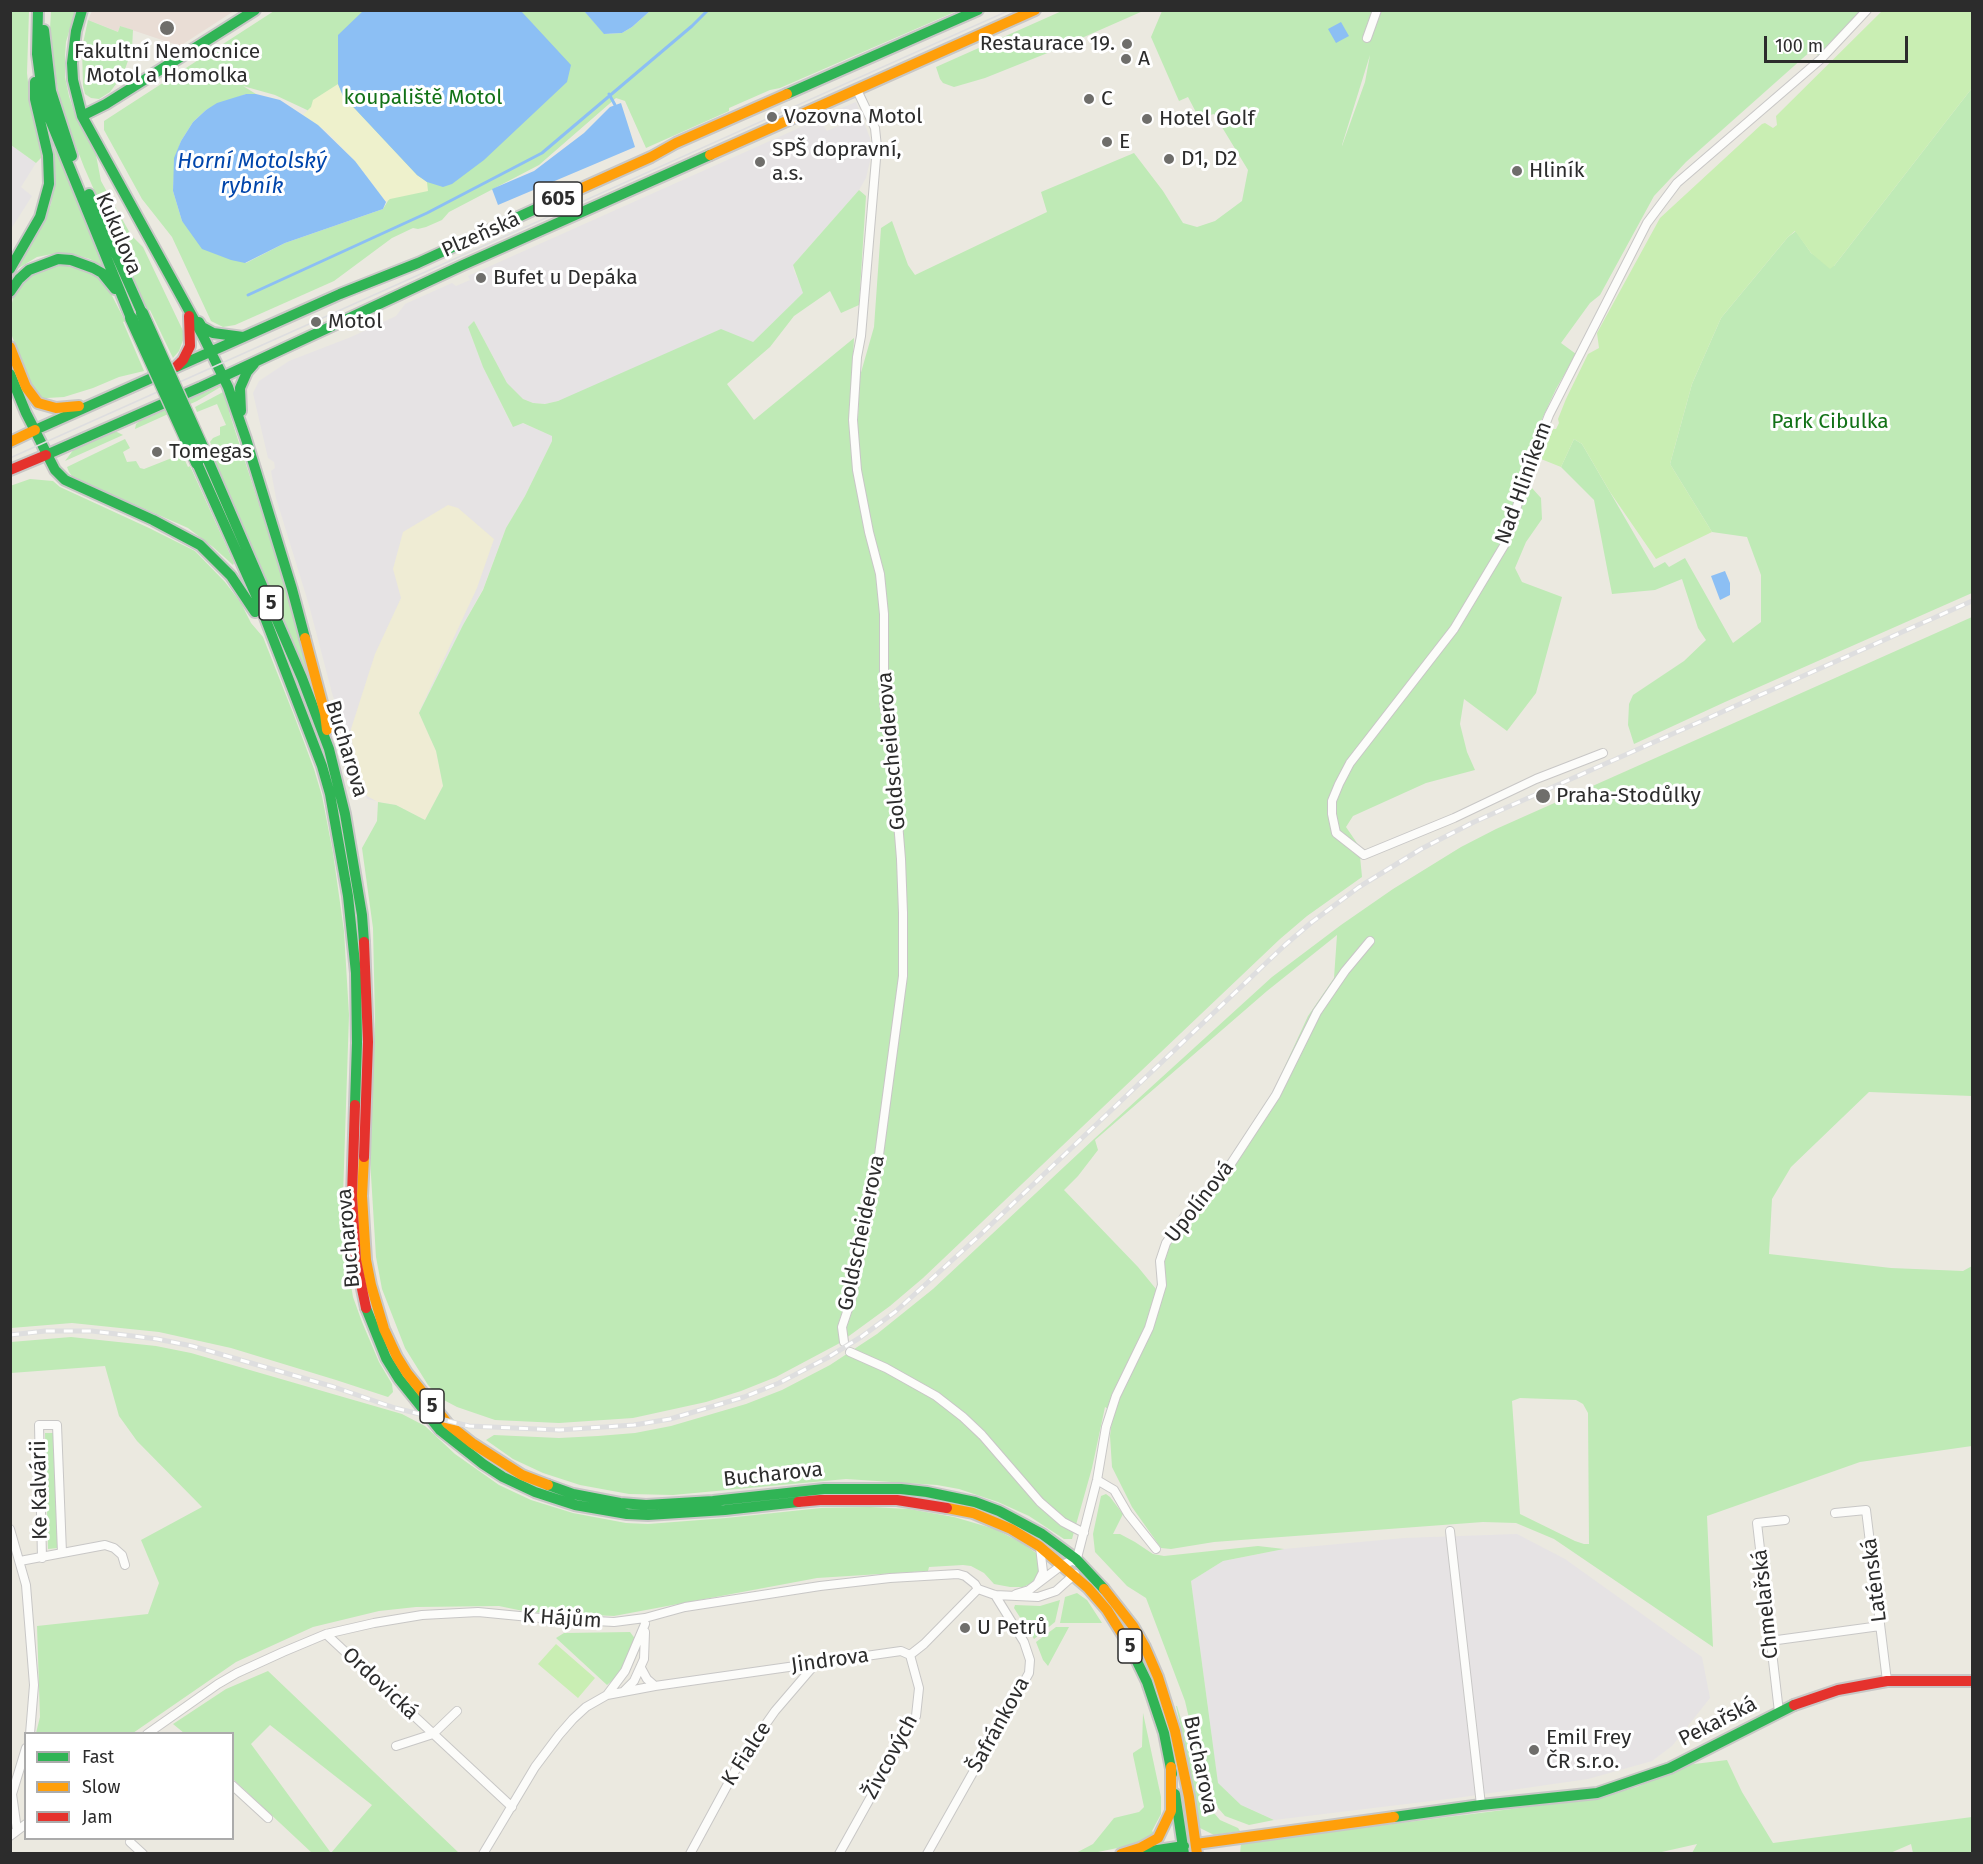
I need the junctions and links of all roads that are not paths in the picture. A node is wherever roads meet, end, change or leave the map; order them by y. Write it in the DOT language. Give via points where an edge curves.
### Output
graph roads {
  1 [pos="40,10"];
  2 [pos="46,10"];
  3 [pos="82,10"];
  4 [pos="255,10"];
  5 [pos="978,10"];
  6 [pos="1035,10"];
  7 [pos="1377,10"];
  8 [pos="1867,10"];
  9 [pos="44,32"];
  10 [pos="1367,38"];
  11 [pos="37,54"];
  12 [pos="857,90"];
  13 [pos="82,116"];
  14 [pos="10,269"];
  15 [pos="10,292"];
  16 [pos="124,302"];
  17 [pos="189,309"];
  18 [pos="136,316"];
  19 [pos="245,337"];
  20 [pos="10,347"];
  21 [pos="211,352"];
  22 [pos="260,360"];
  23 [pos="171,370"];
  24 [pos="10,374"];
  25 [pos="223,377"];
  26 [pos="95,404"];
  27 [pos="35,430"];
  28 [pos="246,439"];
  29 [pos="10,441"];
  30 [pos="46,454"];
  31 [pos="202,461"];
  32 [pos="10,470"];
  33 [pos="270,632"];
  34 [pos="329,749"];
  35 [pos="1603,753"];
  36 [pos="340,815"];
  37 [pos="347,851"];
  38 [pos="1370,941"];
  39 [pos="844,1342"];
  40 [pos="850,1352"];
  41 [pos="1097,1480"];
  42 [pos="1836,1513"];
  43 [pos="1785,1520"];
  44 [pos="10,1528"];
  45 [pos="1450,1531"];
  46 [pos="1084,1533"];
  47 [pos="1039,1546"];
  48 [pos="1156,1549"];
  49 [pos="62,1553"];
  50 [pos="42,1558"];
  51 [pos="1076,1559"];
  52 [pos="20,1561"];
  53 [pos="126,1565"];
  54 [pos="1062,1565"];
  55 [pos="1076,1576"];
  56 [pos="1038,1583"];
  57 [pos="978,1589"];
  58 [pos="995,1595"];
  59 [pos="1012,1596"];
  60 [pos="645,1621"];
  61 [pos="1880,1626"];
  62 [pos="326,1634"];
  63 [pos="1770,1641"];
  64 [pos="910,1655"];
  65 [pos="817,1662"];
  66 [pos="641,1668"];
  67 [pos="1887,1681"];
  68 [pos="1972,1681"];
  69 [pos="655,1686"];
  70 [pos="623,1692"];
  71 [pos="607,1695"];
  72 [pos="457,1711"];
  73 [pos="1779,1712"];
  74 [pos="30,1732"];
  75 [pos="152,1732"];
  76 [pos="433,1734"];
  77 [pos="396,1746"];
  78 [pos="24,1755"];
  79 [pos="1171,1767"];
  80 [pos="234,1787"];
  81 [pos="1481,1805"];
  82 [pos="512,1807"];
  83 [pos="268,1818"];
  84 [pos="14,1833"];
  85 [pos="130,1842"];
  86 [pos="1190,1849"];
  87 [pos="143,1854"];
  88 [pos="483,1854"];
  89 [pos="690,1854"];
  90 [pos="839,1854"];
  91 [pos="927,1854"];
  92 [pos="1120,1854"];
  93 [pos="1136,1854"];
  1 -- 9 [label="main road, Kukulova / 5"];
  1 -- 11 [label="main road, Kukulova / 5"];
  2 -- 9 [label="main road"];
  3 -- 13 [label="main road" via="72,63"];
  4 -- 13 [label="main road"];
  5 -- 19 [label="main road, Plzeňská / 605"];
  6 -- 12 [label="main road, Plzeňská / 605"];
  7 -- 10 [label="street"];
  8 -- 35 [label="street, Nad Hliníkem" via="1821,59 1677,183 1647,223 1549,415 1505,544 1454,630 1350,763 1339,784 1332,801 1336,833 1364,855"];
  9 -- 18 [label="main road, Kukulova / 5" via="50,84 62,127"];
  11 -- 14 [label="main road" via="35,99 48,155 49,184 40,217"];
  11 -- 16 [label="main road, Kukulova / 5" via="54,134"];
  12 -- 22 [label="main road, Plzeňská / 605" via="416,285"];
  12 -- 39 [label="street, Goldscheiderova" via="875,128 877,147 853,420 857,470 880,574 884,614 884,704 892,748 901,859 903,966 877,1170 852,1297 842,1327"];
  13 -- 17 [label="main road"];
  15 -- 16 [label="main road" via="19,279 38,265 71,260 102,273"];
  16 -- 18 [label="main road, Kukulova / 5"];
  17 -- 19 [label="main road" via="208,331"];
  17 -- 21 [label="main road"];
  17 -- 23 [label="main road" via="190,346 183,360"];
  18 -- 31 [label="main road, Kukulova / 5, bridge"];
  19 -- 21 [label="main road, Plzeňská / 605"];
  20 -- 26 [label="main road" via="26,387 38,403 56,408"];
  21 -- 23 [label="main road, Plzeňská / 605"];
  21 -- 25 [label="main road"];
  22 -- 25 [label="main road, Plzeňská / 605"];
  22 -- 28 [label="main road" via="247,372 240,388"];
  23 -- 26 [label="main road, Plzeňská / 605"];
  24 -- 27 [label="main road"];
  25 -- 28 [label="main road"];
  25 -- 30 [label="main road, Plzeňská / 605"];
  26 -- 27 [label="main road, Plzeňská / 605"];
  27 -- 29 [label="main road, Plzeňská / 605"];
  27 -- 30 [label="main road"];
  28 -- 34 [label="main road" via="292,589 325,714"];
  30 -- 32 [label="main road, Plzeňská / 605"];
  30 -- 33 [label="main road" via="65,480 200,544 231,576"];
  31 -- 33 [label="main road, Bucharova / 5"];
  31 -- 34 [label="main road, Bucharova / 5" via="277,617"];
  33 -- 36 [label="main road, Bucharova / 5"];
  34 -- 36 [label="main road, Bucharova / 5"];
  36 -- 37 [label="main road, Bucharova / 5"];
  37 -- 47 [label="main road, Bucharova / 5" via="356,973 352,1196 356,1260 367,1311 386,1358 412,1398 440,1430 503,1477 555,1500 601,1510 657,1515 820,1500 904,1500 973,1513"];
  37 -- 51 [label="main road, Bucharova / 5" via="362,915 367,991 362,1196 366,1260 378,1310 394,1352 448,1424 522,1475 584,1497 646,1505 824,1489 927,1492 975,1502 999,1512 1042,1534"];
  38 -- 41 [label="street, Upolínová" via="1317,1012 1276,1095 1219,1182 1184,1216 1166,1243 1160,1261 1162,1285 1149,1328 1116,1396"];
  40 -- 46 [label="street" via="936,1396 982,1435 1040,1502 1063,1522"];
  41 -- 46 [label="street, Upolínová"];
  41 -- 48 [label="street" via="1114,1490"];
  42 -- 61 [label="street, Laténská" via="1866,1510"];
  43 -- 63 [label="street, Chmelařská" via="1757,1522"];
  44 -- 52 [label="street"];
  45 -- 81 [label="street"];
  46 -- 51 [label="street, Upolínová"];
  47 -- 54 [label="main road, Bucharova / 5"];
  47 -- 56 [label="street" via="1043,1572"];
  49 -- 50 [label="street"];
  49 -- 50 [label="street, Ke Kalvárii" via="57,1425 39,1425"];
  49 -- 53 [label="street" via="105,1545 122,1555"];
  50 -- 52 [label="street"];
  51 -- 54 [label="street"];
  51 -- 55 [label="street, Upolínová"];
  51 -- 86 [label="main road, Bucharova / 5" via="1119,1606 1149,1655 1187,1786"];
  52 -- 74 [label="street" via="26,1585 34,1685"];
  54 -- 55 [label="main road, Bucharova / 5"];
  54 -- 56 [label="street"];
  55 -- 59 [label="street, K Hájům" via="1048,1594"];
  55 -- 79 [label="main road, Bucharova / 5" via="1107,1610 1133,1652 1158,1711"];
  56 -- 59 [label="street"];
  57 -- 58 [label="street, K Hájům"];
  57 -- 60 [label="street, K Hájům" via="958,1574 890,1578 685,1607"];
  57 -- 64 [label="street"];
  58 -- 59 [label="street, K Hájům"];
  58 -- 91 [label="street, Šafránkova" via="1024,1642 1030,1659 1029,1674"];
  60 -- 62 [label="street, K Hájům" via="478,1612 422,1615"];
  60 -- 66 [label="street"];
  60 -- 71 [label="street, Jindrova" via="625,1671"];
  61 -- 63 [label="street"];
  61 -- 67 [label="street, Laténská"];
  62 -- 75 [label="street, K Hájům" via="237,1673"];
  62 -- 76 [label="street, Ordovická"];
  63 -- 73 [label="street, Chmelařská"];
  64 -- 65 [label="street, Jindrova" via="901,1651"];
  64 -- 90 [label="street, Živcových" via="919,1688 916,1716"];
  65 -- 69 [label="street, Jindrova"];
  65 -- 89 [label="street, K Fialce" via="742,1758"];
  66 -- 69 [label="street"];
  66 -- 70 [label="street"];
  67 -- 68 [label="main road, Pekařská"];
  67 -- 73 [label="main road, Pekařská" via="1838,1690"];
  69 -- 70 [label="street, Jindrova"];
  70 -- 71 [label="street, Jindrova"];
  71 -- 82 [label="street, Jindrova" via="586,1707 559,1735"];
  72 -- 76 [label="street, Ordovická"];
  73 -- 81 [label="main road, Pekařská" via="1670,1768 1623,1785 1597,1793"];
  76 -- 77 [label="street, Ordovická"];
  76 -- 82 [label="street, Ordovická"];
  78 -- 84 [label="street" via="12,1794"];
  79 -- 86 [label="main road, Bucharova / 5"];
  79 -- 92 [label="main road, 5" via="1171,1811 1158,1838"];
  80 -- 83 [label="street"];
  81 -- 86 [label="main road, Pekařská"];
  82 -- 88 [label="street, Jindrova"];
  85 -- 87 [label="street"];
  86 -- 93 [label="main road, Pekařská"];
}
